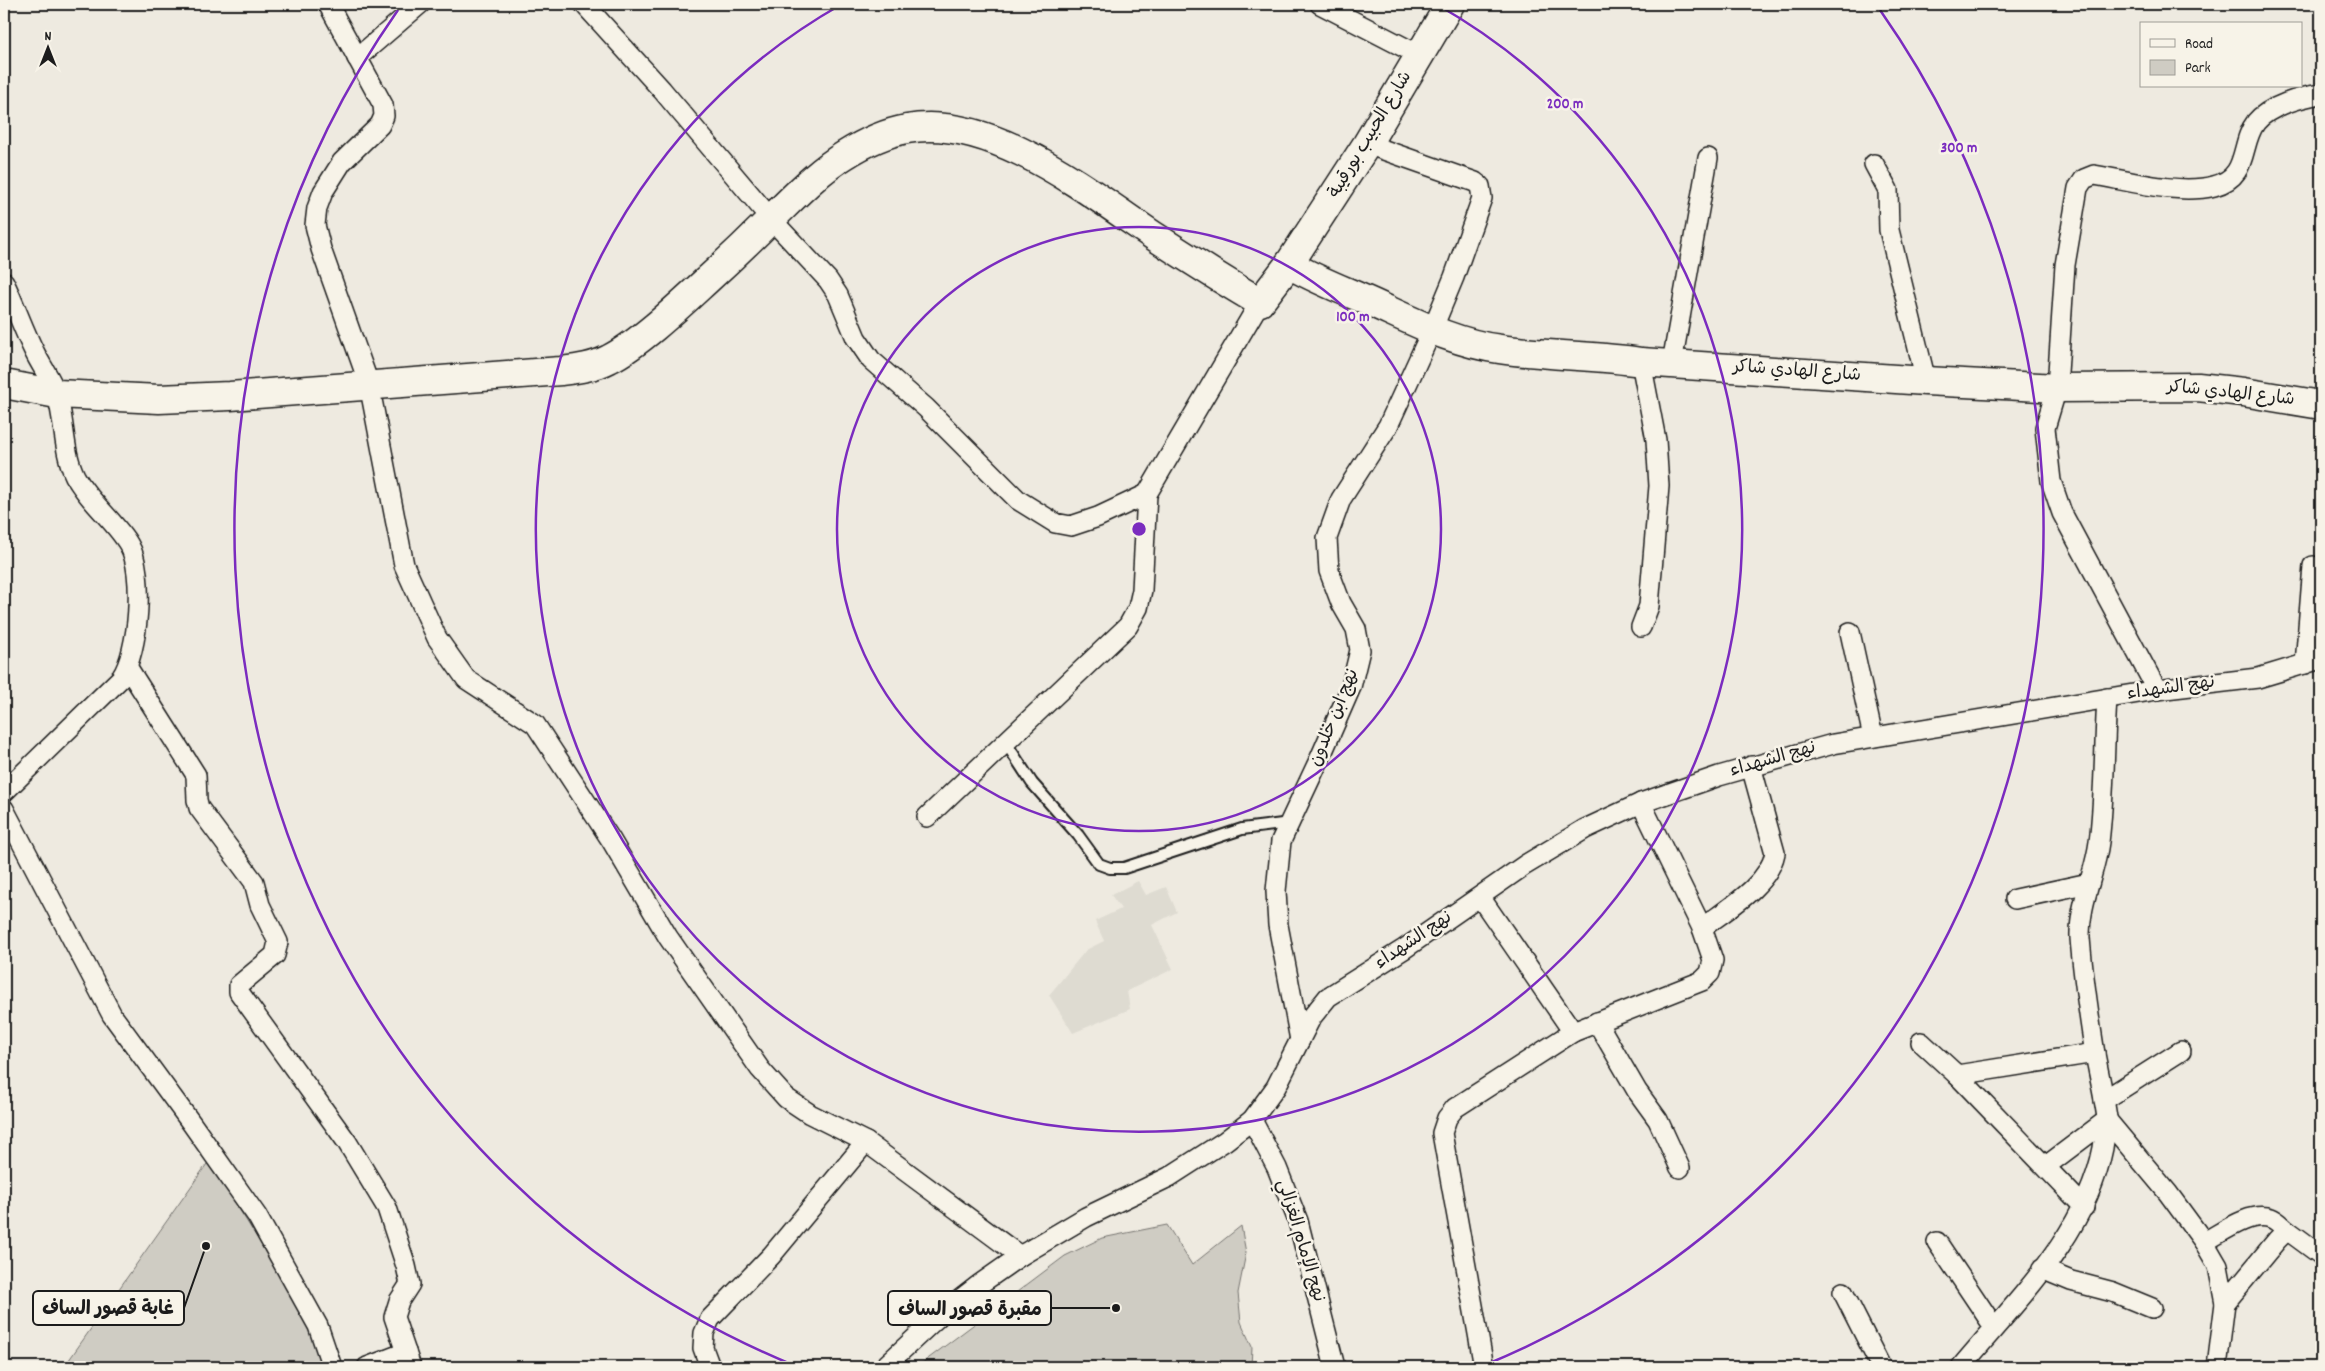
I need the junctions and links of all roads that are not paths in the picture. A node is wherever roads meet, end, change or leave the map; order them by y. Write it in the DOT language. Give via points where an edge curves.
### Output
graph roads {
  1 [pos="328,4"];
  2 [pos="420,4"];
  3 [pos="584,4"];
  4 [pos="1320,4"];
  5 [pos="1450,4"];
  6 [pos="1419,55"];
  7 [pos="357,58"];
  8 [pos="2321,94"];
  9 [pos="1367,144"];
  10 [pos="1708,158"];
  11 [pos="1874,164"];
  12 [pos="771,219"];
  13 [pos="1289,264"];
  14 [pos="4,282"];
  15 [pos="1260,302"];
  16 [pos="1432,330"];
  17 [pos="1641,362"];
  18 [pos="1672,363"];
  19 [pos="1926,382"];
  20 [pos="4,384"];
  21 [pos="369,384"];
  22 [pos="2057,388"];
  23 [pos="57,394"];
  24 [pos="2321,405"];
  25 [pos="1147,494"];
  26 [pos="2313,566"];
  27 [pos="1641,627"];
  28 [pos="1850,632"];
  29 [pos="2313,661"];
  30 [pos="128,668"];
  31 [pos="2157,690"];
  32 [pos="2107,698"];
  33 [pos="1873,737"];
  34 [pos="1006,743"];
  35 [pos="1752,766"];
  36 [pos="4,792"];
  37 [pos="1641,803"];
  38 [pos="4,809"];
  39 [pos="927,817"];
  40 [pos="1290,823"];
  41 [pos="2089,883"];
  42 [pos="1480,897"];
  43 [pos="2016,899"];
  44 [pos="1702,928"];
  45 [pos="1596,1022"];
  46 [pos="1573,1032"];
  47 [pos="1300,1040"];
  48 [pos="1921,1042"];
  49 [pos="2181,1051"];
  50 [pos="2095,1053"];
  51 [pos="1957,1075"];
  52 [pos="2104,1100"];
  53 [pos="1252,1120"];
  54 [pos="2107,1120"];
  55 [pos="866,1142"];
  56 [pos="2046,1166"];
  57 [pos="1680,1168"];
  58 [pos="2084,1207"];
  59 [pos="2287,1230"];
  60 [pos="1937,1242"];
  61 [pos="2204,1242"];
  62 [pos="2321,1254"];
  63 [pos="1020,1256"];
  64 [pos="2042,1269"];
  65 [pos="1843,1292"];
  66 [pos="2225,1303"];
  67 [pos="2152,1308"];
  68 [pos="1994,1327"];
  69 [pos="408,1359"];
  70 [pos="332,1367"];
  71 [pos="367,1367"];
  72 [pos="710,1367"];
  73 [pos="884,1367"];
  74 [pos="1335,1367"];
  75 [pos="1484,1367"];
  76 [pos="1881,1367"];
  77 [pos="1961,1367"];
  78 [pos="2217,1367"];
  1 -- 7 [label="street"];
  2 -- 7 [label="street"];
  3 -- 12 [label="street"];
  4 -- 6 [label="street"];
  5 -- 6 [label="street, شارع الحبيب بورقيبة"];
  6 -- 9 [label="street, شارع الحبيب بورقيبة"];
  7 -- 21 [label="street" via="383,105 384,116 380,125 342,162 323,192 315,225"];
  8 -- 22 [label="street" via="2266,113 2255,123 2241,164 2232,176 2217,185 2185,190 2094,175 2084,179 2078,188 2064,265"];
  9 -- 13 [label="street, شارع الحبيب بورقيبة"];
  9 -- 16 [label="street, نهج ابن خلدون" via="1475,182 1482,192 1481,205"];
  10 -- 18 [label="street"];
  11 -- 19 [label="street" via="1888,190 1889,230"];
  12 -- 15 [label="street" via="827,168 877,138 908,129 953,130 1018,149 1075,182"];
  12 -- 21 [label="street" via="692,294 632,344 593,366"];
  12 -- 25 [label="street" via="828,280 870,360 926,408 1024,504 1055,523 1071,526"];
  13 -- 15 [label="street, شارع الحبيب بورقيبة"];
  13 -- 16 [label="street, شارع الهادي شاكر" via="1311,277"];
  14 -- 23 [label="street" via="33,350"];
  15 -- 25 [label="street"];
  16 -- 17 [label="street, شارع الهادي شاكر" via="1499,349"];
  16 -- 40 [label="street, نهج ابن خلدون" via="1388,426 1341,498 1327,538 1329,572 1356,629 1360,650 1351,687"];
  17 -- 18 [label="street, شارع الهادي شاكر"];
  17 -- 27 [label="street" via="1656,440 1659,486 1649,606"];
  18 -- 19 [label="street, شارع الهادي شاكر"];
  19 -- 22 [label="street, شارع الهادي شاكر"];
  20 -- 23 [label="street"];
  21 -- 23 [label="street" via="230,396 159,398"];
  21 -- 55 [label="street" via="404,565 437,638 466,679 535,724 612,840 668,937 760,1069 786,1098"];
  22 -- 24 [label="street, شارع الهادي شاكر" via="2198,387"];
  22 -- 31 [label="street" via="2045,428 2051,481 2062,513"];
  23 -- 30 [label="street" via="76,477 129,545 138,566 137,621"];
  25 -- 34 [label="street" via="1142,590 1138,608 1128,626"];
  26 -- 29 [label="street"];
  28 -- 33 [label="street"];
  29 -- 31 [label="street, نهج الشهداء" via="2258,678"];
  30 -- 36 [label="street"];
  30 -- 69 [label="street" via="196,774 199,808 254,882 260,905 278,942 275,955 239,985 239,992 347,1142 388,1208 410,1284 394,1317"];
  31 -- 32 [label="street, نهج الشهداء"];
  32 -- 33 [label="street, نهج الشهداء"];
  32 -- 41 [label="street" via="2099,841"];
  33 -- 35 [label="street, نهج الشهداء" via="1832,744"];
  34 -- 39 [label="street"];
  34 -- 40 [label="lane" via="1032,783 1099,864 1110,868 1124,868 1242,829"];
  35 -- 37 [label="street, نهج الشهداء"];
  35 -- 44 [label="street" via="1775,854 1773,862 1756,886"];
  37 -- 42 [label="street, نهج الشهداء" via="1563,842"];
  37 -- 44 [label="street"];
  38 -- 70 [label="street" via="112,1015 257,1216 318,1326"];
  40 -- 47 [label="street, نهج ابن خلدون" via="1281,841 1278,862 1278,925"];
  41 -- 43 [label="street"];
  41 -- 50 [label="street" via="2080,937"];
  42 -- 46 [label="street"];
  42 -- 47 [label="street, نهج الشهداء" via="1328,997 1319,1006"];
  44 -- 45 [label="street" via="1713,960 1710,973 1702,981"];
  45 -- 46 [label="street"];
  45 -- 57 [label="street" via="1658,1120"];
  46 -- 75 [label="street" via="1455,1108 1447,1118 1442,1134"];
  47 -- 53 [label="street, نهج الشهداء" via="1276,1087"];
  48 -- 51 [label="street"];
  49 -- 52 [label="street"];
  50 -- 51 [label="street"];
  50 -- 52 [label="street"];
  51 -- 56 [label="street"];
  52 -- 54 [label="street"];
  53 -- 63 [label="street, نهج الشهداء" via="1169,1177 1086,1217"];
  53 -- 74 [label="street, نهج الإمام الغزالي" via="1277,1168 1298,1222"];
  54 -- 56 [label="street"];
  54 -- 58 [label="street" via="2096,1178"];
  54 -- 61 [label="street"];
  55 -- 63 [label="street"];
  55 -- 72 [label="street" via="771,1256 710,1319 704,1332 703,1348"];
  56 -- 58 [label="street"];
  58 -- 64 [label="street"];
  59 -- 61 [label="street" via="2272,1218 2257,1217"];
  59 -- 62 [label="street"];
  59 -- 66 [label="street"];
  60 -- 68 [label="street"];
  61 -- 66 [label="street" via="2218,1266"];
  63 -- 73 [label="street, نهج الشهداء" via="940,1316"];
  64 -- 67 [label="street"];
  64 -- 68 [label="street"];
  65 -- 76 [label="street"];
  66 -- 78 [label="street"];
  68 -- 77 [label="street"];
  69 -- 71 [label="street"];
}
